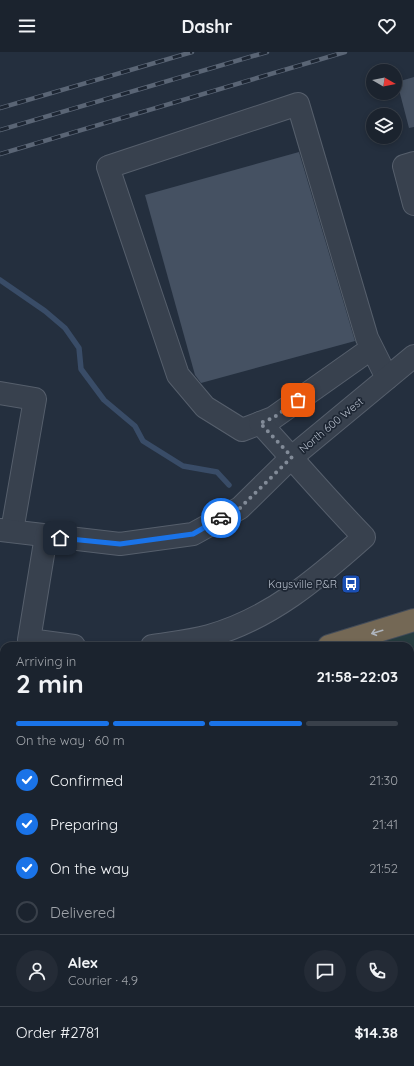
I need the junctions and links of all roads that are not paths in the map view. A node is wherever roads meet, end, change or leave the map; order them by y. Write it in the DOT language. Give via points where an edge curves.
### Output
graph roads {
  1 [pos="414,163"];
  2 [pos="414,204"];
  3 [pos="372,348"];
  4 [pos="414,356"];
  5 [pos="387,378"];
  6 [pos="0,393"];
  7 [pos="260,423"];
  8 [pos="292,457"];
  9 [pos="6,530"];
  10 [pos="46,536"];
  11 [pos="414,620"];
  12 [pos="44,642"];
  13 [pos="175,642"];
  14 [pos="342,642"];
  1 -- 2 [label="street" via="404,166"];
  3 -- 5 [label="street"];
  3 -- 7 [label="street" via="273,418"];
  3 -- 7 [label="street" via="298,104 108,167 178,375 206,407 242,430"];
  4 -- 5 [label="street, North 600 West"];
  5 -- 8 [label="street, North 600 West"];
  6 -- 9 [label="street" via="35,399"];
  7 -- 8 [label="street"];
  8 -- 10 [label="street, North 600 West" via="240,508 193,534 120,544"];
  8 -- 13 [label="street" via="326,498 364,537 319,577 264,614 209,636"];
  9 -- 10 [label="street, North 600 West"];
  10 -- 12 [label="street" via="29,640"];
  11 -- 14 [label="highway, one-way"];
}
